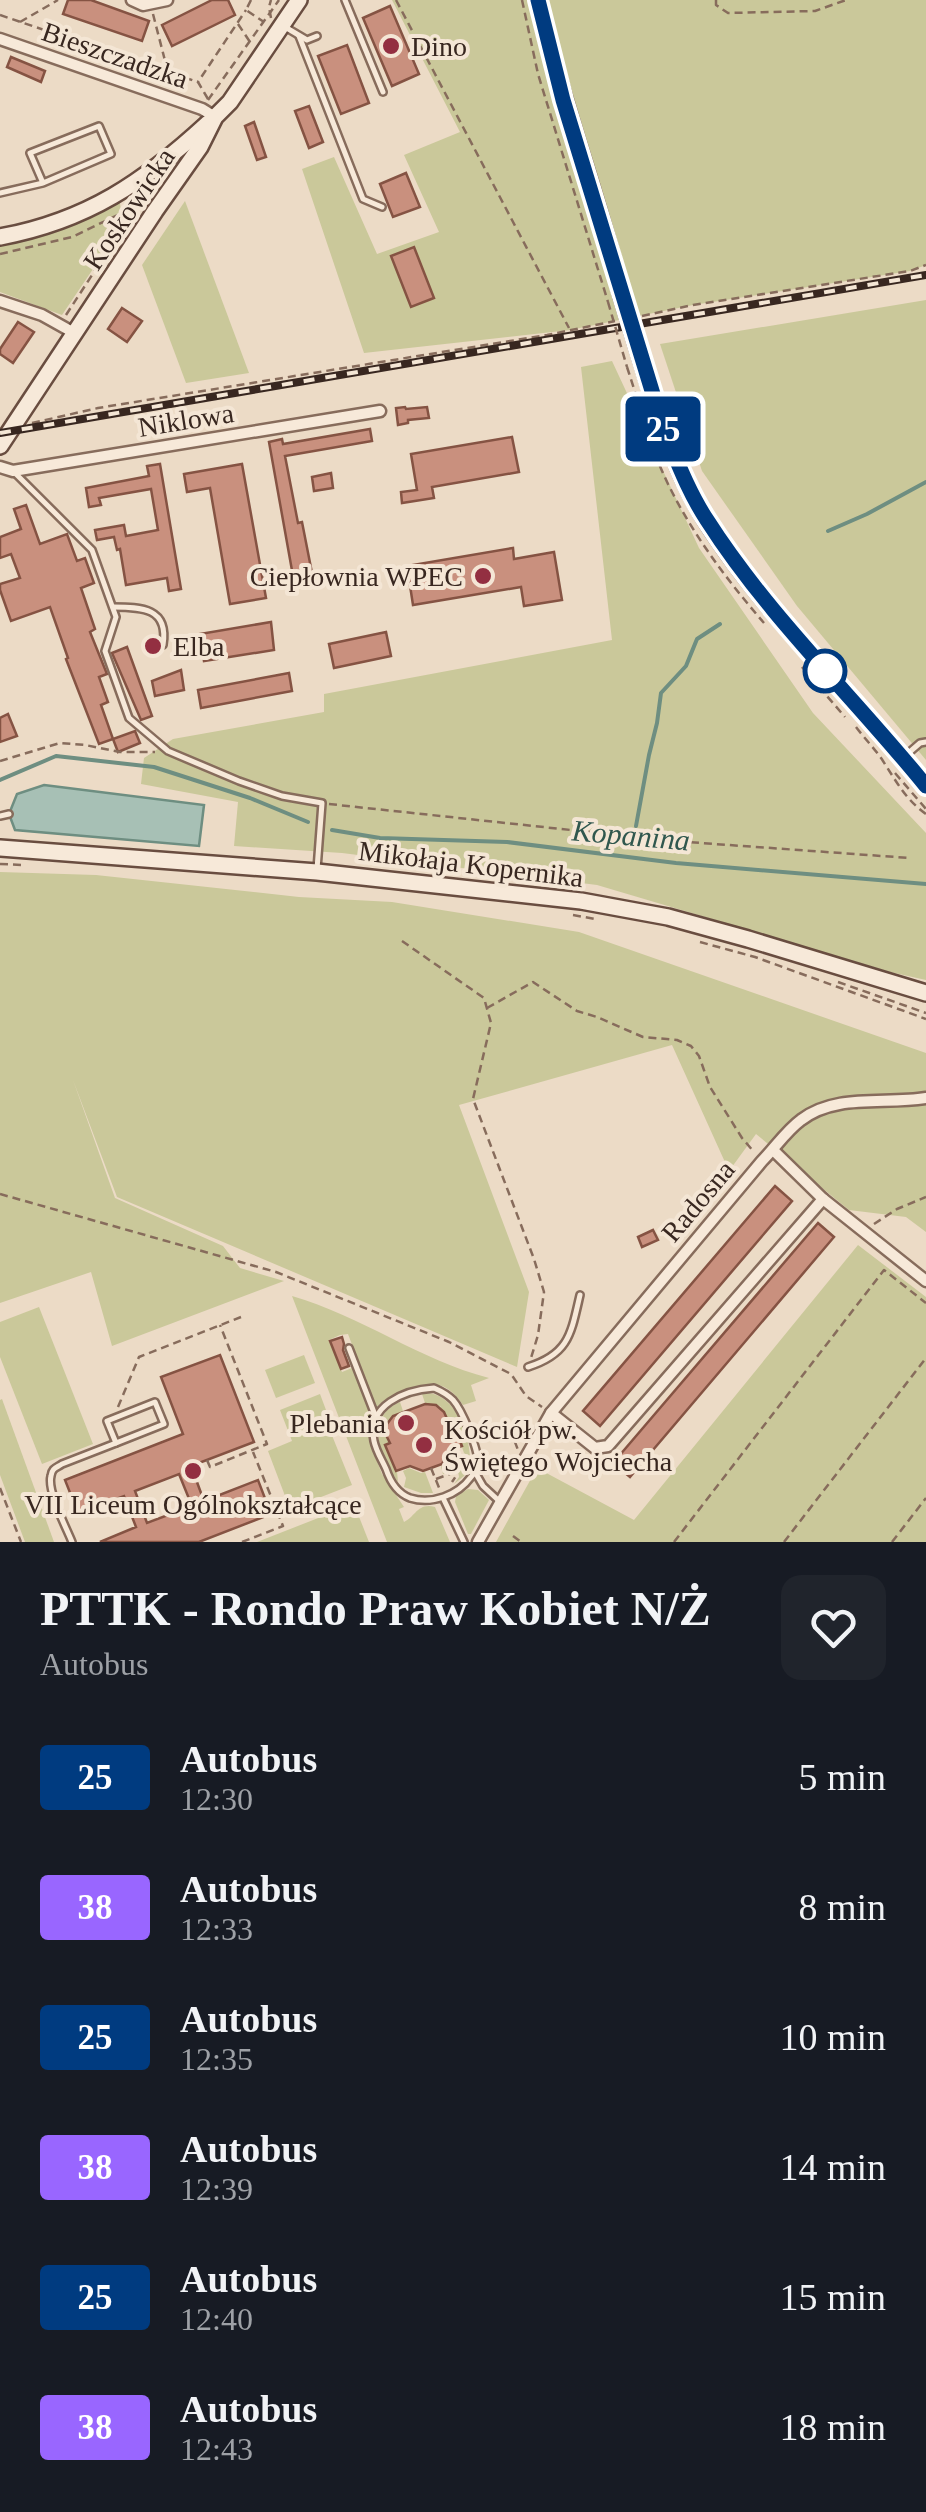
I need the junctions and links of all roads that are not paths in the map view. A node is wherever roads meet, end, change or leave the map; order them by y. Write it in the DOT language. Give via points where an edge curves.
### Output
graph roads {
  1 [pos="132,0"];
  2 [pos="167,0"];
  3 [pos="299,0"];
  4 [pos="345,0"];
  5 [pos="538,0"];
  6 [pos="282,26"];
  7 [pos="299,36"];
  8 [pos="317,36"];
  9 [pos="0,39"];
  10 [pos="383,92"];
  11 [pos="208,108"];
  12 [pos="144,178"];
  13 [pos="43,183"];
  14 [pos="0,193"];
  15 [pos="382,207"];
  16 [pos="155,211"];
  17 [pos="0,237"];
  18 [pos="0,301"];
  19 [pos="70,330"];
  20 [pos="380,412"];
  21 [pos="0,446"];
  22 [pos="0,467"];
  23 [pos="13,471"];
  24 [pos="112,606"];
  25 [pos="163,645"];
  26 [pos="926,742"];
  27 [pos="902,758"];
  28 [pos="926,786"];
  29 [pos="10,814"];
  30 [pos="0,816"];
  31 [pos="0,848"];
  32 [pos="317,872"];
  33 [pos="926,993"];
  34 [pos="926,1098"];
  35 [pos="773,1150"];
  36 [pos="823,1199"];
  37 [pos="926,1280"];
  38 [pos="580,1295"];
  39 [pos="350,1348"];
  40 [pos="528,1367"];
  41 [pos="550,1413"];
  42 [pos="376,1418"];
  43 [pos="116,1443"];
  44 [pos="475,1472"];
  45 [pos="443,1498"];
  46 [pos="499,1501"];
  47 [pos="72,1542"];
  48 [pos="464,1542"];
  49 [pos="478,1542"];
  1 -- 2 [label="street"];
  3 -- 6 [label="street, Koskowicka"];
  4 -- 10 [label="lane"];
  5 -- 27 [label="street, bridge" via="613,258 615,299 670,446 705,518 760,594"];
  6 -- 7 [label="lane"];
  6 -- 11 [label="street, Koskowicka" via="230,102"];
  7 -- 8 [label="lane"];
  7 -- 15 [label="lane" via="362,199"];
  9 -- 11 [label="street, Bieszczadzka"];
  11 -- 12 [label="street"];
  11 -- 16 [label="street, Koskowicka" via="200,147"];
  12 -- 16 [label="street"];
  12 -- 17 [label="street" via="70,217"];
  13 -- 13 [label="lane" via="111,154 99,126 30,154"];
  13 -- 14 [label="lane"];
  16 -- 19 [label="street, Koskowicka"];
  18 -- 19 [label="street"];
  19 -- 21 [label="street, Koskowicka"];
  20 -- 23 [label="street, Niklowa"];
  22 -- 23 [label="street, Niklowa"];
  23 -- 24 [label="lane" via="92,550"];
  24 -- 25 [label="lane" via="139,606 157,615"];
  24 -- 32 [label="lane" via="116,617 104,651 128,718 168,752 268,791 322,803"];
  26 -- 27 [label="lane"];
  27 -- 28 [label="street"];
  29 -- 30 [label="lane"];
  31 -- 32 [label="street, Mikołaja Kopernika"];
  32 -- 33 [label="street, Mikołaja Kopernika" via="668,917"];
  34 -- 35 [label="street, Radosna" via="838,1104 796,1123"];
  35 -- 36 [label="street"];
  35 -- 41 [label="street, Radosna"];
  36 -- 37 [label="street"];
  36 -- 41 [label="street" via="608,1446 594,1448"];
  38 -- 40 [label="lane" via="569,1339 546,1361"];
  39 -- 42 [label="lane"];
  41 -- 46 [label="street, Radosna"];
  42 -- 44 [label="lane" via="389,1401 418,1389 444,1392 476,1448"];
  42 -- 45 [label="lane" via="374,1443 390,1481 410,1498"];
  43 -- 43 [label="lane" via="164,1424 155,1402 108,1420"];
  43 -- 47 [label="lane" via="62,1464 50,1477"];
  44 -- 45 [label="lane"];
  44 -- 46 [label="lane"];
  45 -- 48 [label="lane"];
  46 -- 49 [label="street, Radosna"];
}
